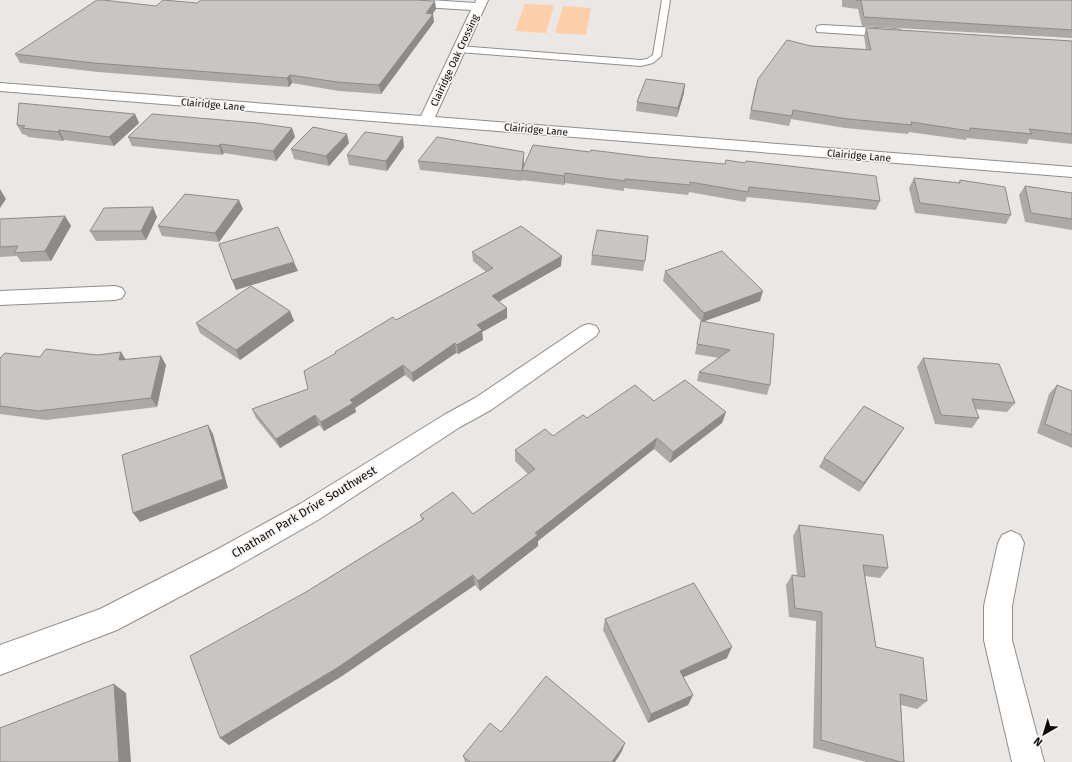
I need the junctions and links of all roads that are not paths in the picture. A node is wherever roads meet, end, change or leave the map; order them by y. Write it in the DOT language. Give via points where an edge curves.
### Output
graph roads {
  1 [pos="376,0"];
  2 [pos="666,0"];
  3 [pos="480,3"];
  4 [pos="822,29"];
  5 [pos="908,34"];
  6 [pos="459,49"];
  7 [pos="0,87"];
  8 [pos="426,120"];
  9 [pos="1072,172"];
  10 [pos="115,293"];
  11 [pos="0,298"];
  12 [pos="589,331"];
  13 [pos="1011,543"];
  14 [pos="0,660"];
  15 [pos="1028,762"];
  1 -- 3 [label="street"];
  2 -- 6 [label="lane" via="658,56 650,61 641,63"];
  3 -- 6 [label="street, Clairidge Oak Crossing"];
  4 -- 5 [label="street"];
  6 -- 8 [label="street, Clairidge Oak Crossing"];
  7 -- 8 [label="street, Clairidge Lane"];
  8 -- 9 [label="street, Clairidge Lane"];
  10 -- 11 [label="street"];
  12 -- 14 [label="street, Chatham Park Drive Southwest" via="483,404 309,512 107,620"];
  13 -- 15 [label="street" via="998,606 998,640"];
}
